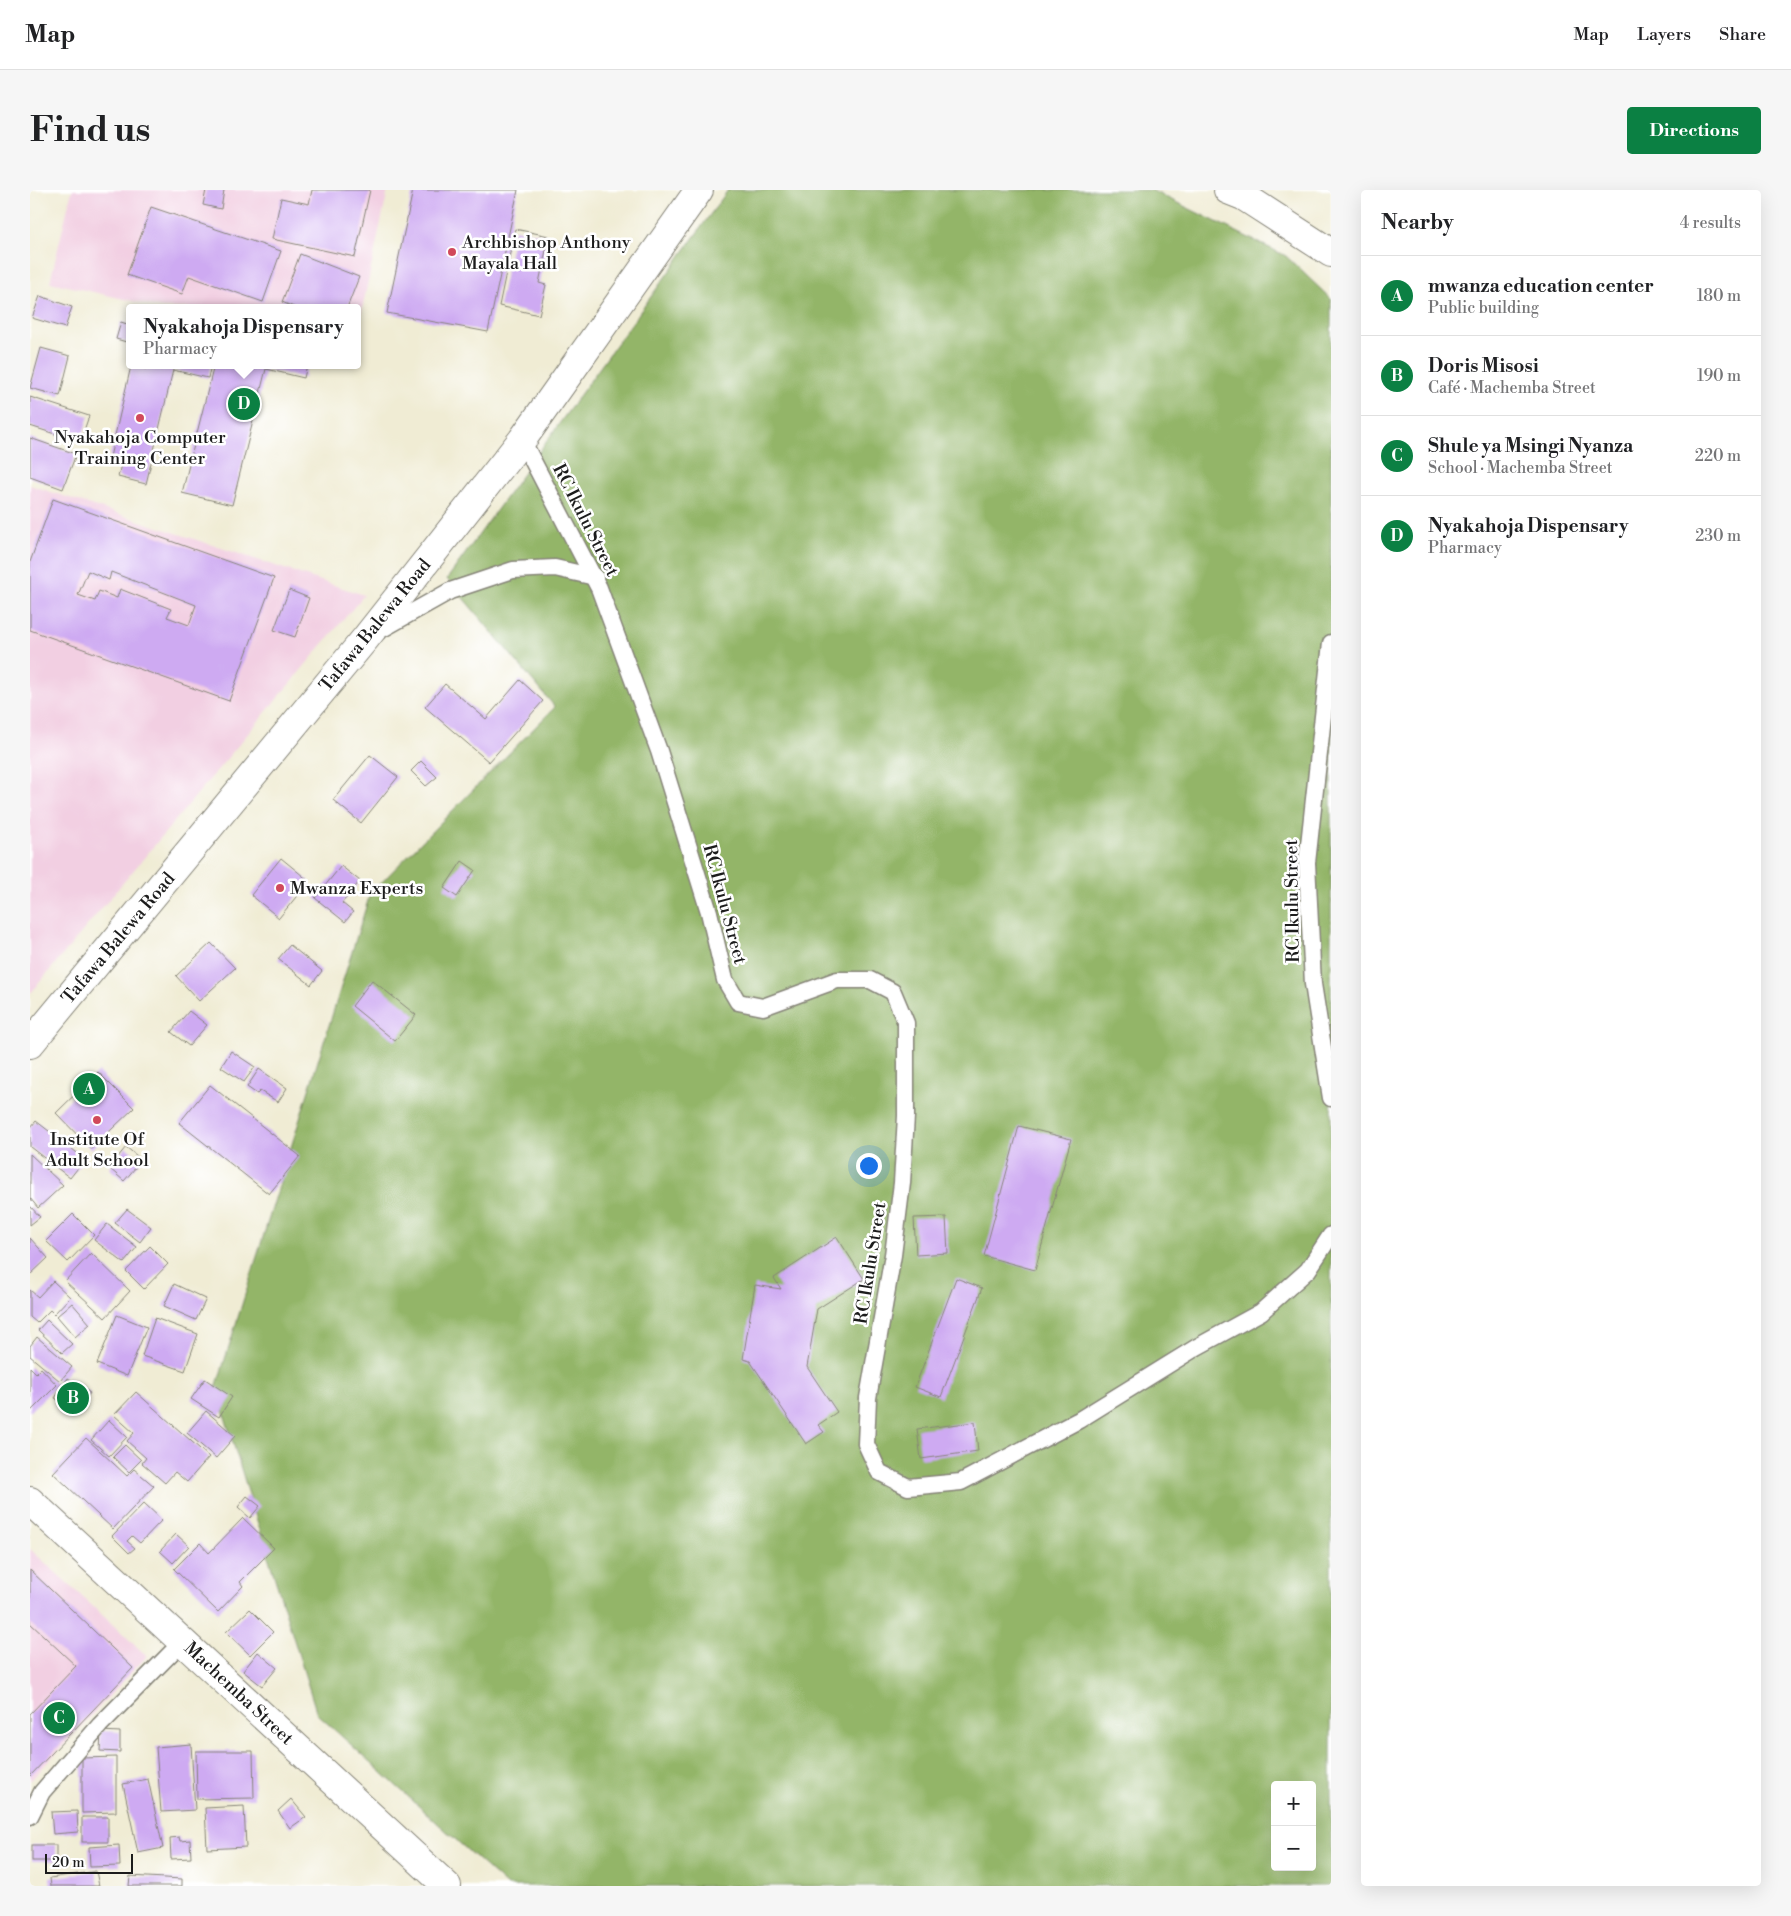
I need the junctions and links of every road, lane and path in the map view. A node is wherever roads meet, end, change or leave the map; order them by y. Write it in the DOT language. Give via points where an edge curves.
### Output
graph roads {
  1 [pos="699,190"];
  2 [pos="1228,190"];
  3 [pos="1331,253"];
  4 [pos="522,440"];
  5 [pos="595,577"];
  6 [pos="365,639"];
  7 [pos="1331,643"];
  8 [pos="30,1044"];
  9 [pos="1331,1098"];
  10 [pos="1331,1235"];
  11 [pos="30,1501"];
  12 [pos="183,1641"];
  13 [pos="30,1816"];
  14 [pos="447,1886"];
  1 -- 4 [label="main road, Tafawa Balewa Road"];
  2 -- 3 [label="main road" via="1243,196"];
  4 -- 5 [label="lane, RC Ikulu Street"];
  4 -- 6 [label="main road, Tafawa Balewa Road"];
  5 -- 6 [label="lane" via="555,568 513,570 450,591"];
  5 -- 10 [label="lane, RC Ikulu Street" via="659,751 709,912 725,980 738,1002 762,1007 837,980 870,980 893,992 906,1023 902,1183 868,1398 866,1444 880,1472 908,1487 961,1482 1079,1420 1197,1347 1261,1312 1308,1270"];
  6 -- 8 [label="main road, Tafawa Balewa Road"];
  7 -- 9 [label="lane, RC Ikulu Street" via="1307,863 1313,984"];
  11 -- 12 [label="main road, Machemba Street"];
  12 -- 13 [label="lane" via="93,1732 42,1792"];
  12 -- 14 [label="main road, Machemba Street"];
}
